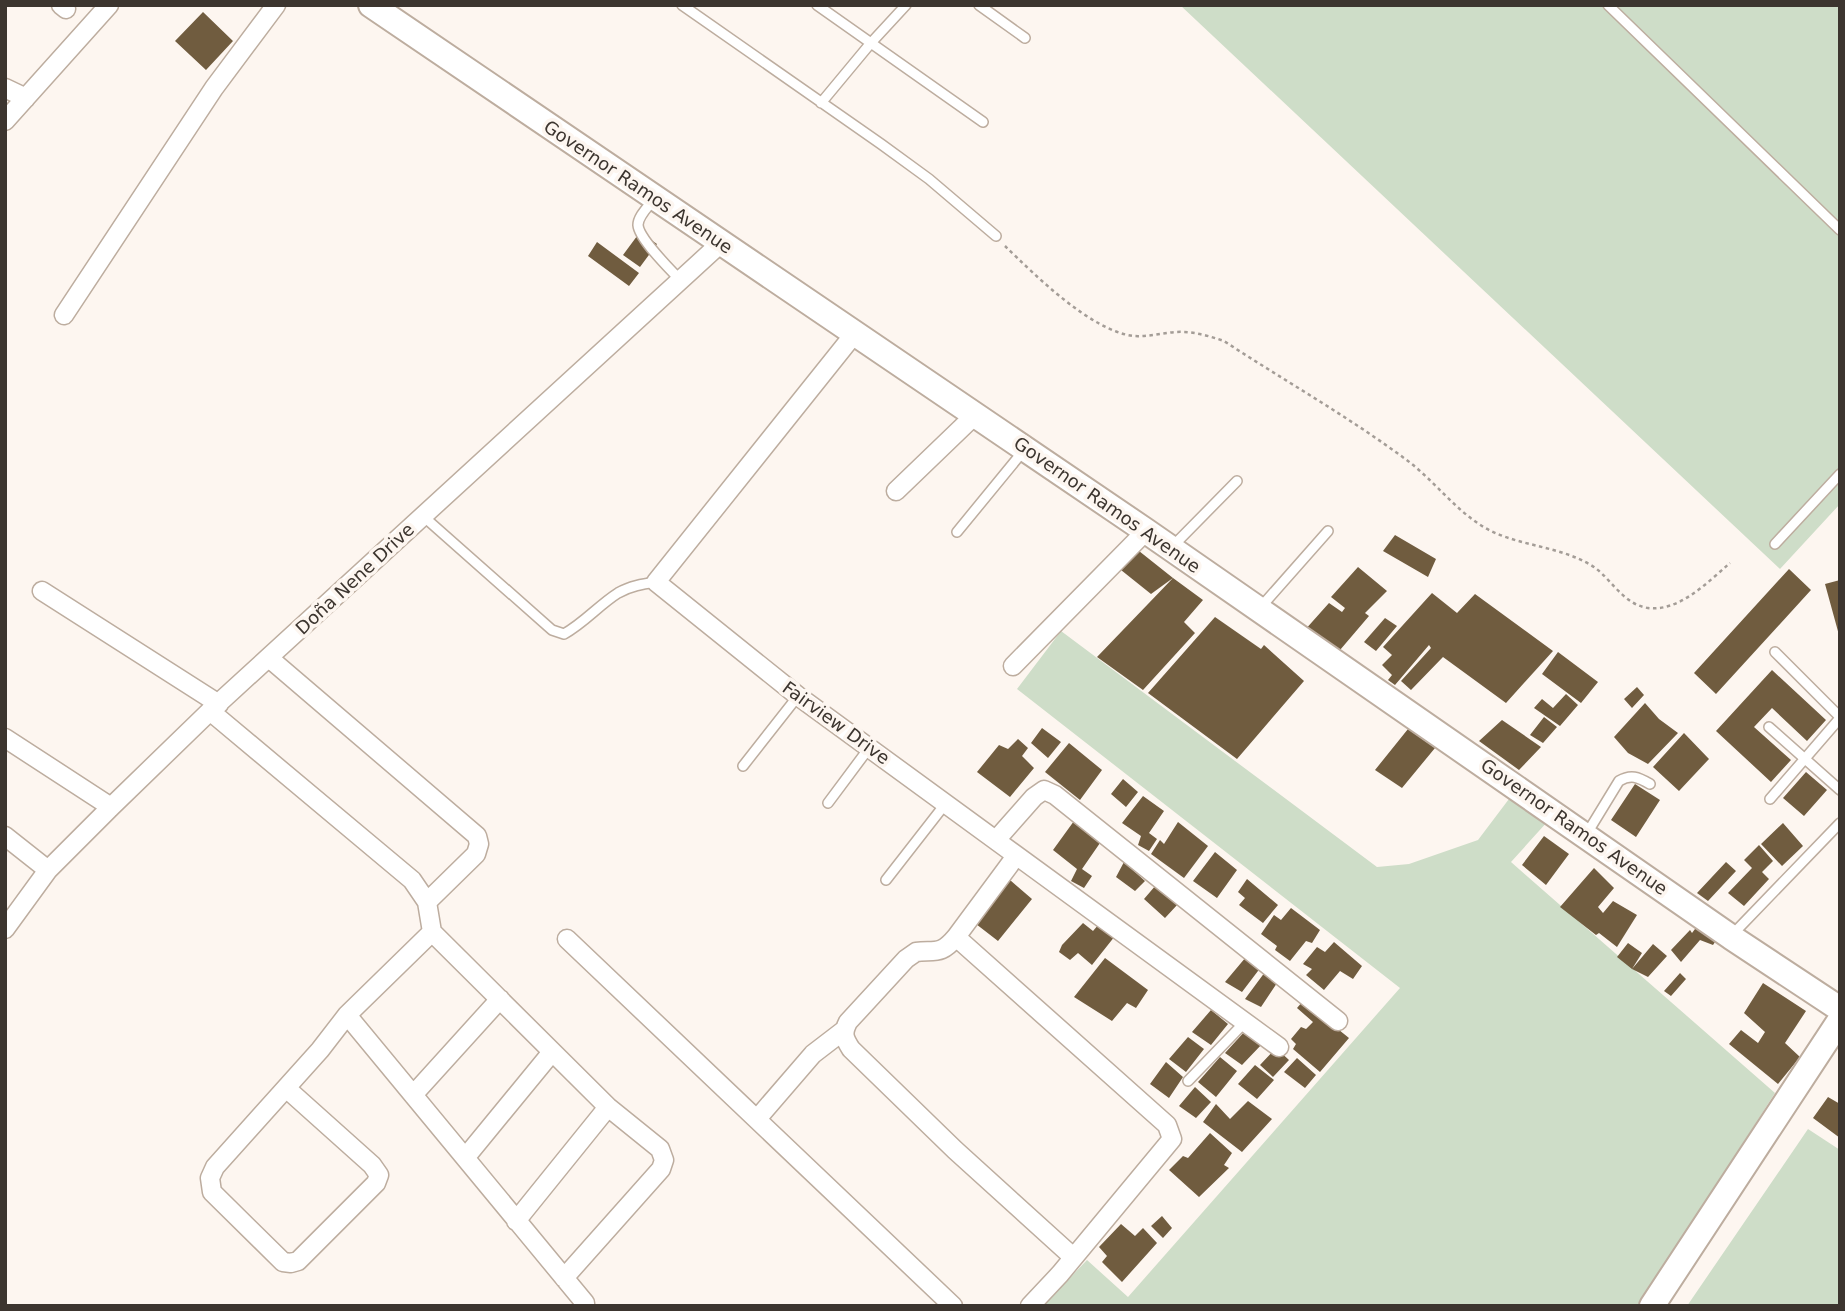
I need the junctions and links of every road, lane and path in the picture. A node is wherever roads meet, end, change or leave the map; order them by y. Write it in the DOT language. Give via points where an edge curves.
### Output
graph roads {
  1 [pos="109,5"];
  2 [pos="276,5"];
  3 [pos="371,5"];
  4 [pos="682,5"];
  5 [pos="817,5"];
  6 [pos="906,5"];
  7 [pos="978,5"];
  8 [pos="1608,5"];
  9 [pos="1024,38"];
  10 [pos="870,44"];
  11 [pos="5,88"];
  12 [pos="26,98"];
  13 [pos="821,103"];
  14 [pos="5,121"];
  15 [pos="983,122"];
  16 [pos="654,198"];
  17 [pos="1840,230"];
  18 [pos="996,236"];
  19 [pos="721,243"];
  20 [pos="680,280"];
  21 [pos="64,315"];
  22 [pos="855,332"];
  23 [pos="975,415"];
  24 [pos="1025,449"];
  25 [pos="1840,474"];
  26 [pos="1237,481"];
  27 [pos="896,491"];
  28 [pos="423,516"];
  29 [pos="1146,531"];
  30 [pos="1328,531"];
  31 [pos="957,532"];
  32 [pos="1775,544"];
  33 [pos="1170,548"];
  34 [pos="1730,563"];
  35 [pos="656,582"];
  36 [pos="42,591"];
  37 [pos="1258,610"];
  38 [pos="1775,652"];
  39 [pos="270,658"];
  40 [pos="1013,666"];
  41 [pos="798,696"];
  42 [pos="214,708"];
  43 [pos="1840,717"];
  44 [pos="1769,727"];
  45 [pos="5,738"];
  46 [pos="869,748"];
  47 [pos="1804,758"];
  48 [pos="743,766"];
  49 [pos="1650,784"];
  50 [pos="1840,790"];
  51 [pos="1770,799"];
  52 [pos="828,803"];
  53 [pos="946,803"];
  54 [pos="111,807"];
  55 [pos="1840,822"];
  56 [pos="1586,835"];
  57 [pos="5,836"];
  58 [pos="996,841"];
  59 [pos="1016,856"];
  60 [pos="48,870"];
  61 [pos="886,880"];
  62 [pos="427,902"];
  63 [pos="5,929"];
  64 [pos="432,932"];
  65 [pos="956,937"];
  66 [pos="1731,937"];
  67 [pos="568,939"];
  68 [pos="500,999"];
  69 [pos="1840,1009"];
  70 [pos="347,1015"];
  71 [pos="1840,1020"];
  72 [pos="1338,1021"];
  73 [pos="1245,1022"];
  74 [pos="843,1031"];
  75 [pos="1279,1047"];
  76 [pos="552,1052"];
  77 [pos="1188,1081"];
  78 [pos="286,1088"];
  79 [pos="413,1095"];
  80 [pos="608,1107"];
  81 [pos="757,1118"];
  82 [pos="465,1158"];
  83 [pos="516,1221"];
  84 [pos="1073,1257"];
  85 [pos="564,1278"];
  86 [pos="585,1303"];
  87 [pos="953,1306"];
  88 [pos="1030,1306"];
  89 [pos="1652,1306"];
  1 -- 12 [label="street"];
  2 -- 21 [label="street" via="214,88"];
  3 -- 16 [label="main road, Governor Ramos Avenue"];
  4 -- 13 [label="lane"];
  5 -- 10 [label="lane"];
  6 -- 10 [label="lane"];
  7 -- 9 [label="lane"];
  8 -- 17 [label="lane"];
  10 -- 13 [label="lane"];
  10 -- 15 [label="lane"];
  11 -- 12 [label="street"];
  12 -- 14 [label="street"];
  13 -- 18 [label="lane" via="929,179"];
  16 -- 19 [label="main road, Governor Ramos Avenue"];
  16 -- 20 [label="lane" via="638,226"];
  18 -- 34 [label="path" via="1066,302 1106,326 1130,335 1202,333 1224,341 1407,460 1479,524 1501,536 1581,559 1629,601 1648,608 1675,603 1694,594"];
  19 -- 20 [label="street, Doña Nene Drive"];
  19 -- 22 [label="main road, Governor Ramos Avenue"];
  20 -- 28 [label="street, Doña Nene Drive"];
  22 -- 23 [label="main road, Governor Ramos Avenue"];
  22 -- 35 [label="street"];
  23 -- 24 [label="main road, Governor Ramos Avenue"];
  23 -- 27 [label="street"];
  24 -- 29 [label="main road, Governor Ramos Avenue"];
  24 -- 31 [label="lane"];
  25 -- 32 [label="lane"];
  26 -- 33 [label="lane"];
  28 -- 35 [label="lane" via="552,630 564,634 619,593"];
  28 -- 39 [label="street, Doña Nene Drive"];
  29 -- 33 [label="main road, Governor Ramos Avenue"];
  29 -- 40 [label="street"];
  30 -- 37 [label="lane"];
  33 -- 37 [label="main road, Governor Ramos Avenue"];
  35 -- 41 [label="street, Fairview Drive"];
  36 -- 42 [label="street"];
  37 -- 56 [label="main road, Governor Ramos Avenue"];
  38 -- 43 [label="lane"];
  39 -- 42 [label="street, Doña Nene Drive"];
  39 -- 62 [label="street" via="477,836 476,854"];
  41 -- 46 [label="street, Fairview Drive"];
  41 -- 48 [label="lane"];
  42 -- 54 [label="street, Doña Nene Drive"];
  42 -- 62 [label="street" via="412,880"];
  43 -- 47 [label="lane"];
  44 -- 47 [label="lane"];
  45 -- 54 [label="street"];
  46 -- 52 [label="lane"];
  46 -- 53 [label="street, Fairview Drive"];
  47 -- 50 [label="lane"];
  47 -- 51 [label="lane"];
  49 -- 56 [label="lane" via="1637,777 1619,781"];
  53 -- 58 [label="street, Fairview Drive"];
  53 -- 61 [label="lane"];
  54 -- 60 [label="street, Doña Nene Drive"];
  55 -- 66 [label="lane"];
  56 -- 66 [label="main road, Governor Ramos Avenue"];
  57 -- 60 [label="street"];
  58 -- 59 [label="street, Fairview Drive"];
  58 -- 72 [label="street" via="1034,797 1044,790 1055,795"];
  59 -- 65 [label="street"];
  59 -- 73 [label="street, Fairview Drive"];
  60 -- 63 [label="street, Doña Nene Drive"];
  62 -- 64 [label="street"];
  64 -- 68 [label="street"];
  64 -- 70 [label="street"];
  65 -- 74 [label="street" via="936,952 916,951"];
  65 -- 84 [label="street" via="1171,1132 1169,1144"];
  66 -- 69 [label="main road, Governor Ramos Avenue"];
  67 -- 81 [label="street"];
  68 -- 76 [label="street"];
  68 -- 79 [label="street"];
  70 -- 78 [label="street"];
  70 -- 79 [label="street"];
  71 -- 89 [label="main road"];
  73 -- 75 [label="street, Fairview Drive"];
  73 -- 77 [label="lane"];
  74 -- 81 [label="street" via="813,1054"];
  74 -- 84 [label="street" via="851,1049"];
  76 -- 80 [label="street"];
  76 -- 82 [label="street"];
  78 -- 78 [label="street" via="210,1178 212,1192 283,1262 291,1263 298,1261 379,1175"];
  79 -- 82 [label="street"];
  80 -- 83 [label="street"];
  80 -- 85 [label="street" via="660,1149 664,1160 661,1169"];
  81 -- 87 [label="street"];
  82 -- 83 [label="street"];
  83 -- 85 [label="street"];
  84 -- 88 [label="street"];
  85 -- 86 [label="street"];
}
